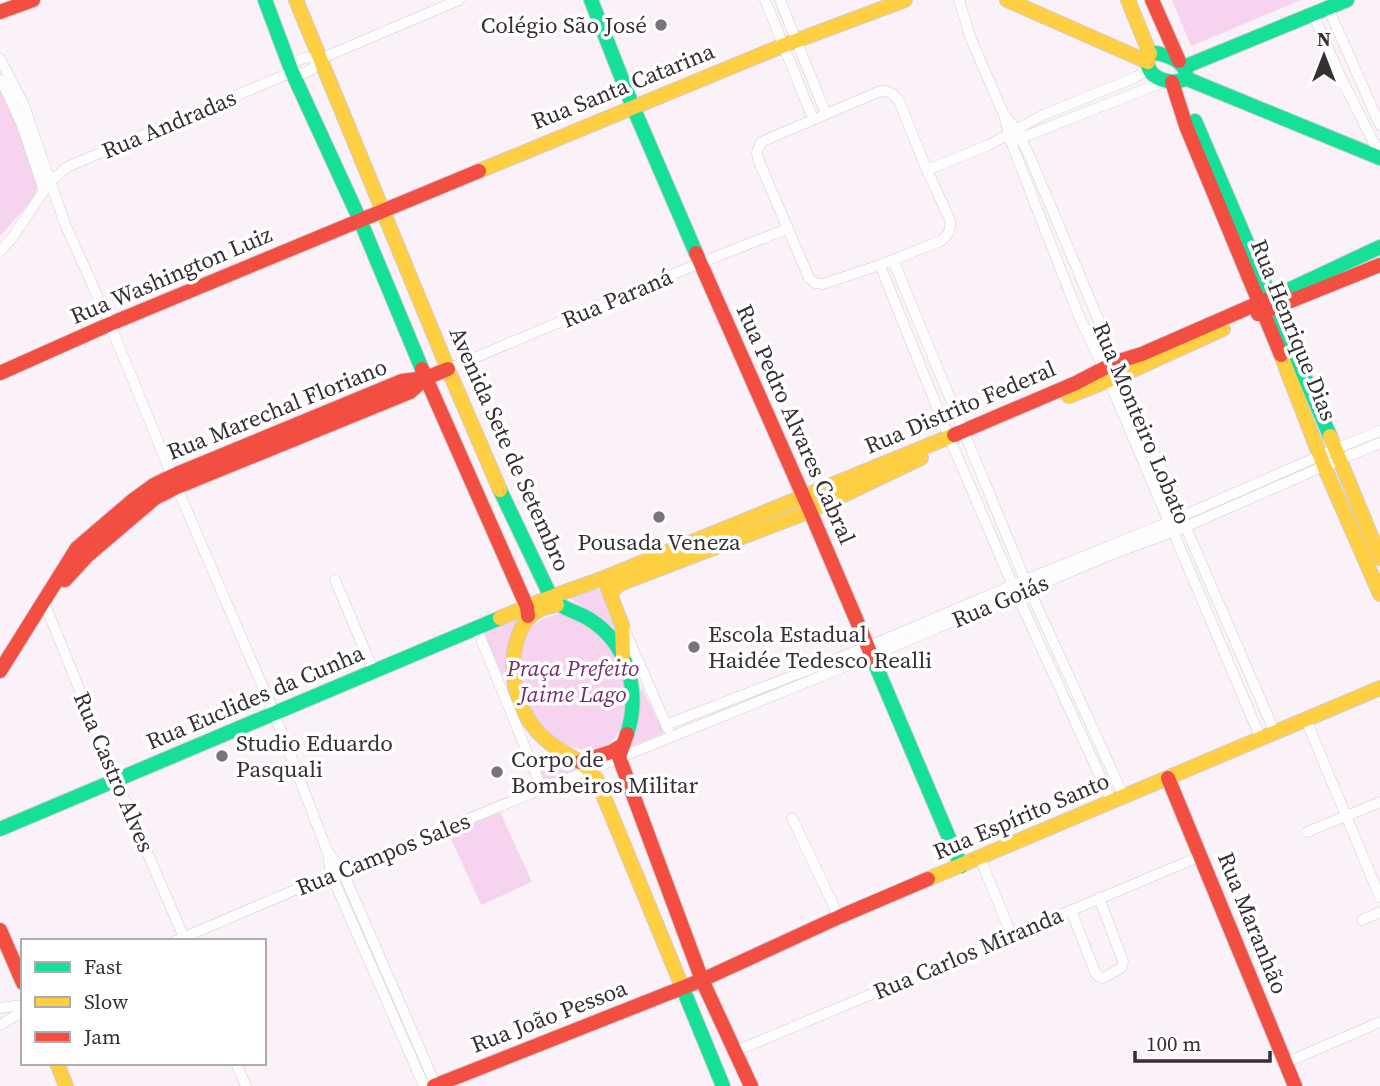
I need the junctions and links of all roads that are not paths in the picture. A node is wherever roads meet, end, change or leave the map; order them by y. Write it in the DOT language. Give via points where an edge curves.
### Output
graph roads {
  1 [pos="33,0"];
  2 [pos="265,0"];
  3 [pos="296,0"];
  4 [pos="459,0"];
  5 [pos="591,0"];
  6 [pos="905,0"];
  7 [pos="959,0"];
  8 [pos="1007,0"];
  9 [pos="1128,0"];
  10 [pos="1152,0"];
  11 [pos="1347,0"];
  12 [pos="781,1"];
  13 [pos="766,4"];
  14 [pos="886,4"];
  15 [pos="1328,8"];
  16 [pos="0,12"];
  17 [pos="1313,14"];
  18 [pos="797,40"];
  19 [pos="782,46"];
  20 [pos="0,59"];
  21 [pos="320,59"];
  22 [pos="1149,61"];
  23 [pos="1354,69"];
  24 [pos="292,72"];
  25 [pos="1179,74"];
  26 [pos="1340,76"];
  27 [pos="0,80"];
  28 [pos="633,107"];
  29 [pos="826,114"];
  30 [pos="813,119"];
  31 [pos="1380,125"];
  32 [pos="1013,136"];
  33 [pos="1379,153"];
  34 [pos="927,170"];
  35 [pos="50,182"];
  36 [pos="44,191"];
  37 [pos="382,210"];
  38 [pos="360,220"];
  39 [pos="787,229"];
  40 [pos="1380,247"];
  41 [pos="0,251"];
  42 [pos="893,260"];
  43 [pos="700,263"];
  44 [pos="880,265"];
  45 [pos="1380,265"];
  46 [pos="1267,305"];
  47 [pos="110,324"];
  48 [pos="448,369"];
  49 [pos="1113,371"];
  50 [pos="0,373"];
  51 [pos="426,379"];
  52 [pos="1300,383"];
  53 [pos="1380,431"];
  54 [pos="957,437"];
  55 [pos="1380,443"];
  56 [pos="1337,454"];
  57 [pos="1322,461"];
  58 [pos="175,482"];
  59 [pos="1251,485"];
  60 [pos="1256,495"];
  61 [pos="804,497"];
  62 [pos="508,509"];
  63 [pos="810,511"];
  64 [pos="490,520"];
  65 [pos="1183,522"];
  66 [pos="1171,526"];
  67 [pos="1380,558"];
  68 [pos="1376,570"];
  69 [pos="335,580"];
  70 [pos="1028,584"];
  71 [pos="610,586"];
  72 [pos="1015,590"];
  73 [pos="1380,594"];
  74 [pos="554,601"];
  75 [pos="44,602"];
  76 [pos="527,612"];
  77 [pos="622,625"];
  78 [pos="477,629"];
  79 [pos="869,651"];
  80 [pos="626,662"];
  81 [pos="0,671"];
  82 [pos="374,671"];
  83 [pos="496,676"];
  84 [pos="1380,688"];
  85 [pos="516,690"];
  86 [pos="650,690"];
  87 [pos="766,692"];
  88 [pos="525,712"];
  89 [pos="274,713"];
  90 [pos="1306,720"];
  91 [pos="666,726"];
  92 [pos="1275,733"];
  93 [pos="671,736"];
  94 [pos="521,739"];
  95 [pos="1261,739"];
  96 [pos="621,751"];
  97 [pos="585,766"];
  98 [pos="1168,778"];
  99 [pos="116,780"];
  100 [pos="542,789"];
  101 [pos="1118,799"];
  102 [pos="1380,802"];
  103 [pos="1346,816"];
  104 [pos="792,818"];
  105 [pos="0,829"];
  106 [pos="1307,832"];
  107 [pos="328,853"];
  108 [pos="1200,856"];
  109 [pos="980,858"];
  110 [pos="961,866"];
  111 [pos="342,870"];
  112 [pos="331,874"];
  113 [pos="1380,897"];
  114 [pos="1098,898"];
  115 [pos="1071,910"];
  116 [pos="1380,912"];
  117 [pos="839,917"];
  118 [pos="1362,920"];
  119 [pos="0,930"];
  120 [pos="1011,934"];
  121 [pos="182,939"];
  122 [pos="379,955"];
  123 [pos="369,960"];
  124 [pos="21,978"];
  125 [pos="702,980"];
  126 [pos="682,988"];
  127 [pos="21,1005"];
  128 [pos="0,1007"];
  129 [pos="21,1012"];
  130 [pos="1380,1022"];
  131 [pos="0,1024"];
  132 [pos="736,1051"];
  133 [pos="712,1061"];
  134 [pos="1285,1063"];
  135 [pos="58,1065"];
  136 [pos="237,1065"];
  137 [pos="66,1086"];
  138 [pos="246,1086"];
  139 [pos="432,1086"];
  140 [pos="723,1086"];
  141 [pos="751,1086"];
  142 [pos="1295,1086"];
  1 -- 16 [label="street"];
  2 -- 24 [label="street, Avenida Sete de Setembro"];
  3 -- 21 [label="street, Avenida Sete de Setembro"];
  4 -- 21 [label="street"];
  5 -- 28 [label="street, Rua Pedro Alvares Cabral"];
  6 -- 14 [label="street, Rua Santa Catarina"];
  7 -- 32 [label="street, Rua Monteiro Lobato"];
  8 -- 22 [label="street"];
  9 -- 22 [label="street"];
  10 -- 25 [label="street, Rua Henrique Dias"];
  11 -- 15 [label="street"];
  12 -- 13 [label="street"];
  12 -- 18 [label="street"];
  13 -- 19 [label="street"];
  14 -- 18 [label="street, Rua Santa Catarina"];
  15 -- 17 [label="street"];
  15 -- 23 [label="street"];
  17 -- 25 [label="street"];
  17 -- 26 [label="street"];
  18 -- 19 [label="street, Rua Santa Catarina"];
  18 -- 29 [label="street"];
  19 -- 28 [label="street, Rua Santa Catarina"];
  19 -- 30 [label="street"];
  20 -- 35 [label="street" via="23,103"];
  21 -- 24 [label="street, Rua Andradas" via="300,60"];
  21 -- 37 [label="street, Avenida Sete de Setembro"];
  22 -- 25 [label="street" via="1153,73"];
  22 -- 25 [label="street" via="1156,53"];
  22 -- 32 [label="street" via="1136,77 1041,116"];
  23 -- 26 [label="street"];
  23 -- 31 [label="street"];
  24 -- 35 [label="street, Rua Andradas" via="67,167"];
  24 -- 38 [label="street, Avenida Sete de Setembro"];
  25 -- 32 [label="street"];
  25 -- 33 [label="street"];
  25 -- 46 [label="street, Rua Henrique Dias" via="1186,126"];
  26 -- 33 [label="street"];
  27 -- 36 [label="street" via="21,123"];
  28 -- 37 [label="street, Rua Santa Catarina"];
  28 -- 43 [label="street, Rua Pedro Alvares Cabral"];
  29 -- 30 [label="street"];
  29 -- 34 [label="street" via="878,92 893,94"];
  30 -- 39 [label="street" via="758,146 758,159"];
  32 -- 34 [label="street"];
  32 -- 49 [label="street, Rua Monteiro Lobato" via="1078,314"];
  32 -- 49 [label="street, Rua Monteiro Lobato" via="1030,156"];
  34 -- 42 [label="street" via="950,220 949,235"];
  35 -- 36 [label="street"];
  35 -- 47 [label="street"];
  36 -- 41 [label="street"];
  37 -- 38 [label="street, Rua Santa Catarina"];
  37 -- 48 [label="street, Avenida Sete de Setembro"];
  38 -- 47 [label="street, Rua Washington Luiz"];
  38 -- 51 [label="street, Avenida Sete de Setembro"];
  39 -- 43 [label="street, Rua Paraná"];
  39 -- 44 [label="street" via="815,283"];
  40 -- 46 [label="street, Rua Distrito Federal"];
  42 -- 44 [label="street"];
  42 -- 54 [label="street"];
  43 -- 48 [label="street, Rua Paraná"];
  43 -- 61 [label="street, Rua Pedro Alvares Cabral"];
  44 -- 54 [label="street"];
  45 -- 46 [label="street, Rua Distrito Federal"];
  46 -- 49 [label="street, Rua Distrito Federal" via="1142,354"];
  46 -- 52 [label="street, Rua Henrique Dias"];
  47 -- 50 [label="street, Rua Washington Luiz"];
  47 -- 58 [label="street"];
  48 -- 51 [label="street, Rua Marechal Floriano"];
  48 -- 62 [label="street, Avenida Sete de Setembro"];
  49 -- 54 [label="street, Rua Distrito Federal"];
  49 -- 65 [label="street, Rua Monteiro Lobato"];
  49 -- 66 [label="street, Rua Monteiro Lobato"];
  51 -- 58 [label="street, Rua Marechal Floriano" via="410,392"];
  51 -- 64 [label="street, Avenida Sete de Setembro"];
  52 -- 56 [label="street, Rua Henrique Dias"];
  52 -- 57 [label="street, Rua Henrique Dias"];
  53 -- 56 [label="street, Rua Goiás"];
  54 -- 61 [label="street, Rua Distrito Federal"];
  54 -- 63 [label="street, Rua Distrito Federal"];
  54 -- 70 [label="street"];
  54 -- 72 [label="street"];
  55 -- 56 [label="street, Rua Goiás"];
  56 -- 57 [label="street, Rua Goiás"];
  56 -- 67 [label="street, Rua Henrique Dias"];
  57 -- 59 [label="street, Rua Goiás"];
  57 -- 60 [label="street, Rua Goiás"];
  57 -- 68 [label="street, Rua Henrique Dias"];
  58 -- 75 [label="street, Rua Marechal Floriano" via="87,556"];
  58 -- 89 [label="street"];
  59 -- 60 [label="street"];
  59 -- 65 [label="street, Rua Goiás"];
  60 -- 65 [label="street, Rua Goiás"];
  61 -- 63 [label="street, Rua Pedro Alvares Cabral"];
  61 -- 71 [label="street, Rua Distrito Federal"];
  62 -- 64 [label="street"];
  62 -- 74 [label="street, Avenida Sete de Setembro"];
  63 -- 71 [label="street, Rua Distrito Federal"];
  63 -- 79 [label="street, Rua Pedro Alvares Cabral"];
  64 -- 76 [label="street, Avenida Sete de Setembro"];
  65 -- 66 [label="street, Rua Goiás"];
  65 -- 92 [label="street, Rua Monteiro Lobato"];
  66 -- 70 [label="street, Rua Goiás"];
  66 -- 95 [label="street, Rua Monteiro Lobato"];
  68 -- 73 [label="street, Rua Henrique Dias"];
  69 -- 82 [label="street"];
  70 -- 72 [label="street, Rua Goiás"];
  70 -- 101 [label="street"];
  71 -- 74 [label="street, Rua Distrito Federal"];
  71 -- 77 [label="street"];
  72 -- 79 [label="street, Rua Goiás"];
  72 -- 101 [label="street"];
  74 -- 76 [label="street"];
  74 -- 80 [label="street, Avenida Sete de Setembro" via="592,620"];
  75 -- 81 [label="street, Rua Marechal Floriano"];
  75 -- 99 [label="street, Rua Castro Alves"];
  76 -- 78 [label="street, Rua Euclides da Cunha"];
  76 -- 85 [label="street" via="513,649"];
  77 -- 80 [label="street"];
  77 -- 86 [label="street"];
  78 -- 82 [label="street, Rua Euclides da Cunha"];
  78 -- 83 [label="street"];
  79 -- 87 [label="street, Rua Goiás"];
  79 -- 110 [label="street, Rua Pedro Alvares Cabral"];
  80 -- 86 [label="street"];
  80 -- 96 [label="street" via="633,684 632,709"];
  82 -- 89 [label="street, Rua Euclides da Cunha"];
  83 -- 85 [label="street"];
  83 -- 94 [label="street"];
  84 -- 90 [label="street, Rua Espírito Santo"];
  85 -- 88 [label="street"];
  86 -- 91 [label="street"];
  87 -- 91 [label="street, Rua Goiás"];
  87 -- 93 [label="street, Rua Goiás"];
  88 -- 94 [label="street"];
  88 -- 97 [label="street" via="549,742"];
  89 -- 99 [label="street, Rua Euclides da Cunha"];
  89 -- 107 [label="street"];
  90 -- 92 [label="street, Rua Espírito Santo"];
  90 -- 103 [label="street"];
  91 -- 93 [label="street"];
  92 -- 95 [label="street, Rua Espírito Santo"];
  93 -- 96 [label="street, Rua Goiás"];
  94 -- 100 [label="street"];
  95 -- 98 [label="street, Rua Espírito Santo"];
  96 -- 97 [label="street"];
  96 -- 125 [label="street"];
  97 -- 100 [label="street, Rua Campos Sales"];
  97 -- 126 [label="street" via="601,787"];
  98 -- 101 [label="street, Rua Espírito Santo"];
  98 -- 108 [label="street, Rua Maranhão"];
  99 -- 105 [label="street, Rua Euclides da Cunha"];
  99 -- 121 [label="street, Rua Castro Alves"];
  100 -- 111 [label="street, Rua Campos Sales"];
  101 -- 109 [label="street, Rua Espírito Santo"];
  102 -- 103 [label="street"];
  103 -- 106 [label="street"];
  103 -- 113 [label="street"];
  104 -- 117 [label="street"];
  107 -- 111 [label="street"];
  107 -- 112 [label="street"];
  108 -- 114 [label="street, Rua Carlos Miranda"];
  108 -- 134 [label="street, Rua Maranhão"];
  109 -- 110 [label="street, Rua Espírito Santo"];
  109 -- 120 [label="street"];
  110 -- 117 [label="street, Rua Espírito Santo"];
  111 -- 112 [label="street, Rua Campos Sales"];
  111 -- 122 [label="street"];
  112 -- 121 [label="street, Rua Campos Sales"];
  112 -- 123 [label="street"];
  114 -- 115 [label="street, Rua Carlos Miranda"];
  114 -- 115 [label="street" via="1123,961 1121,968 1103,978 1095,972"];
  115 -- 120 [label="street, Rua Carlos Miranda"];
  116 -- 118 [label="street"];
  117 -- 125 [label="street, Rua Espírito Santo"];
  119 -- 124 [label="street"];
  120 -- 132 [label="street, Rua Carlos Miranda"];
  122 -- 123 [label="street"];
  122 -- 139 [label="street"];
  123 -- 139 [label="street"];
  125 -- 126 [label="street, Rua Espírito Santo"];
  125 -- 132 [label="street"];
  126 -- 133 [label="street"];
  126 -- 139 [label="street, Rua João Pessoa"];
  127 -- 128 [label="street"];
  129 -- 131 [label="street"];
  130 -- 134 [label="street"];
  132 -- 133 [label="street"];
  132 -- 141 [label="street"];
  133 -- 140 [label="street"];
  134 -- 142 [label="street, Rua Maranhão"];
  135 -- 137 [label="street"];
  136 -- 138 [label="street"];
}
